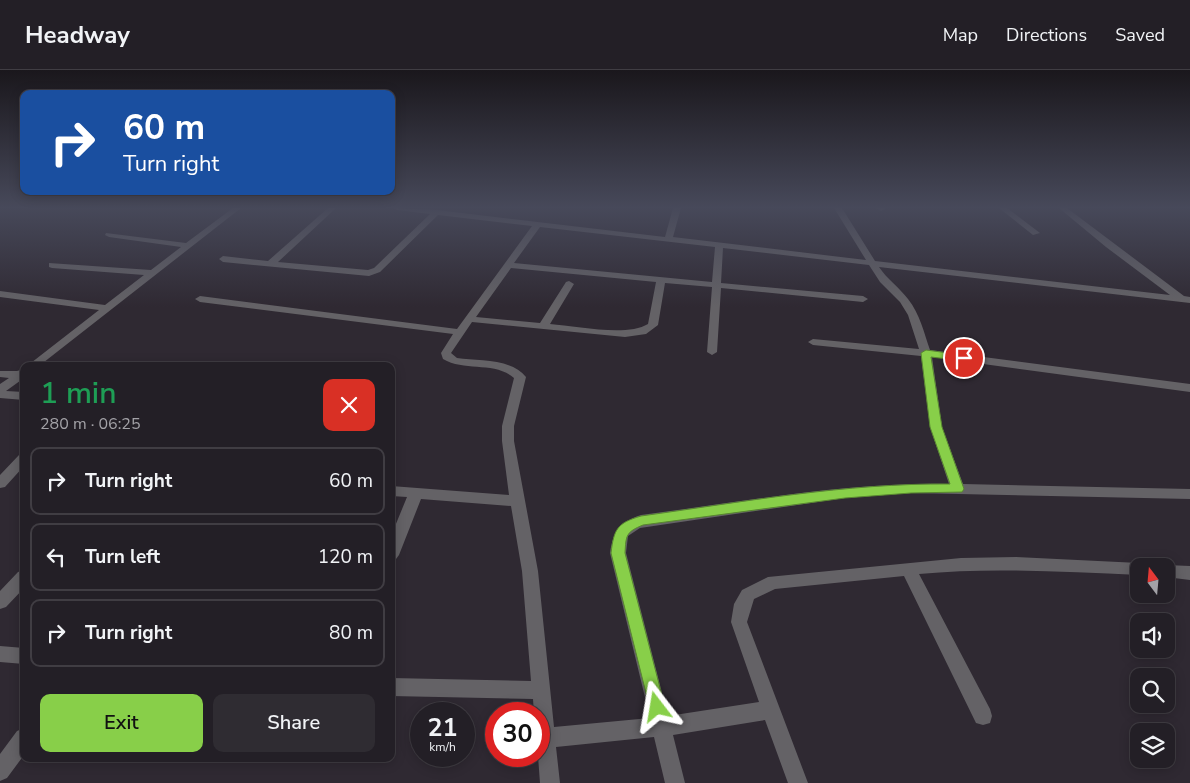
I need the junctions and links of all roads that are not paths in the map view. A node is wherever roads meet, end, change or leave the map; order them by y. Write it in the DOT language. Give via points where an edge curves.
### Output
graph roads {
  1 [pos="155,241"];
  2 [pos="195,241"];
  3 [pos="295,241"];
  4 [pos="406,241"];
  5 [pos="526,241"];
  6 [pos="679,241"];
  7 [pos="859,241"];
  8 [pos="1104,241"];
  9 [pos="189,246"];
  10 [pos="720,246"];
  11 [pos="223,259"];
  12 [pos="872,263"];
  13 [pos="270,264"];
  14 [pos="52,265"];
  15 [pos="509,265"];
  16 [pos="154,273"];
  17 [pos="660,279"];
  18 [pos="569,284"];
  19 [pos="717,284"];
  20 [pos="0,294"];
  21 [pos="200,299"];
  22 [pos="863,299"];
  23 [pos="1186,300"];
  24 [pos="108,308"];
  25 [pos="469,319"];
  26 [pos="543,326"];
  27 [pos="459,332"];
  28 [pos="813,342"];
  29 [pos="712,352"];
  30 [pos="926,353"];
  31 [pos="37,362"];
  32 [pos="0,374"];
  33 [pos="20,374"];
  34 [pos="20,375"];
  35 [pos="1190,388"];
  36 [pos="0,390"];
  37 [pos="0,394"];
  38 [pos="20,396"];
  39 [pos="20,462"];
  40 [pos="0,483"];
  41 [pos="958,489"];
  42 [pos="395,491"];
  43 [pos="416,493"];
  44 [pos="1190,494"];
  45 [pos="517,501"];
  46 [pos="395,546"];
  47 [pos="908,569"];
  48 [pos="1130,569"];
  49 [pos="1175,572"];
  50 [pos="1190,573"];
  51 [pos="20,581"];
  52 [pos="0,602"];
  53 [pos="0,654"];
  54 [pos="20,656"];
  55 [pos="395,687"];
  56 [pos="541,690"];
  57 [pos="542,702"];
  58 [pos="770,710"];
  59 [pos="983,716"];
  60 [pos="661,726"];
  61 [pos="550,738"];
  62 [pos="20,744"];
  63 [pos="549,767"];
  64 [pos="0,771"];
  65 [pos="550,783"];
  66 [pos="675,783"];
  67 [pos="798,783"];
  1 -- 9 [label="street"];
  2 -- 9 [label="street"];
  3 -- 13 [label="street"];
  4 -- 13 [label="street" via="374,272 358,274"];
  5 -- 15 [label="street"];
  6 -- 10 [label="street"];
  7 -- 12 [label="street"];
  8 -- 23 [label="street"];
  9 -- 16 [label="street"];
  10 -- 12 [label="street"];
  10 -- 19 [label="street"];
  11 -- 13 [label="street"];
  12 -- 23 [label="street"];
  12 -- 30 [label="street" via="909,308"];
  14 -- 16 [label="street"];
  15 -- 17 [label="street"];
  15 -- 25 [label="street"];
  16 -- 24 [label="street"];
  17 -- 19 [label="street"];
  17 -- 26 [label="street" via="653,325 642,332 625,334"];
  18 -- 26 [label="street"];
  19 -- 22 [label="street"];
  19 -- 29 [label="street"];
  20 -- 24 [label="street"];
  21 -- 27 [label="street"];
  24 -- 31 [label="street"];
  25 -- 26 [label="street"];
  25 -- 27 [label="street"];
  27 -- 45 [label="street" via="446,353 447,357 454,361 511,369 520,378 508,426"];
  28 -- 30 [label="street"];
  30 -- 35 [label="street"];
  30 -- 41 [label="street" via="936,427"];
  32 -- 33 [label="street"];
  34 -- 36 [label="street"];
  37 -- 38 [label="street"];
  39 -- 40 [label="street"];
  41 -- 44 [label="street"];
  41 -- 60 [label="street" via="911,488 845,493 641,521 626,527 620,536 618,553"];
  42 -- 43 [label="street"];
  43 -- 45 [label="street"];
  43 -- 46 [label="street"];
  45 -- 56 [label="street" via="530,572"];
  47 -- 48 [label="street" via="1016,563"];
  47 -- 58 [label="street" via="774,582 751,591 742,601 739,622"];
  47 -- 59 [label="street"];
  49 -- 50 [label="street"];
  51 -- 52 [label="street"];
  53 -- 54 [label="street"];
  55 -- 56 [label="street"];
  56 -- 57 [label="street"];
  58 -- 60 [label="street"];
  58 -- 67 [label="street"];
  60 -- 61 [label="street"];
  60 -- 66 [label="street"];
  62 -- 64 [label="street"];
  63 -- 65 [label="street"];
}
